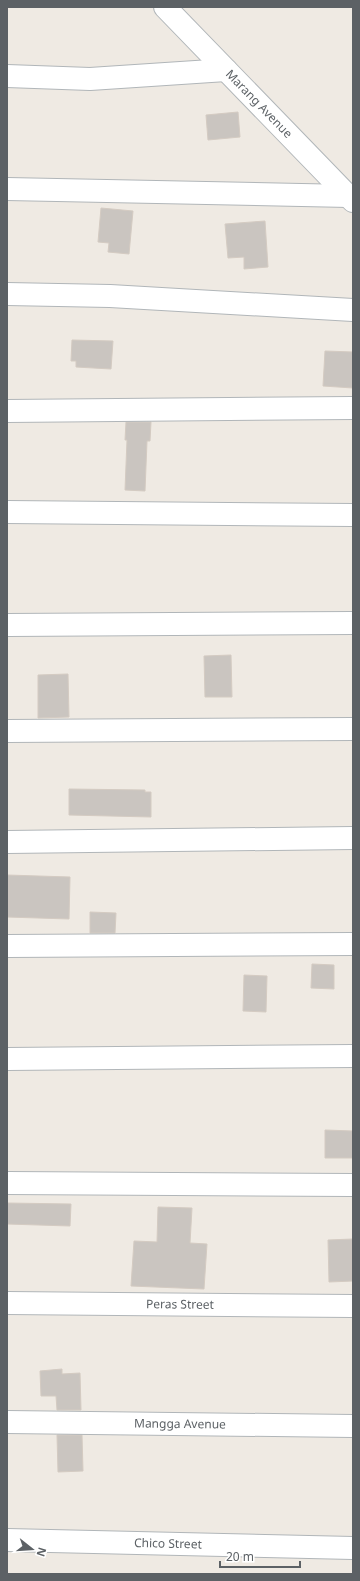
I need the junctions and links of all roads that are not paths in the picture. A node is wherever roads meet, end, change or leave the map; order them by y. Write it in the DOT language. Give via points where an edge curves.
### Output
graph roads {
  1 [pos="165,7"];
  2 [pos="226,70"];
  3 [pos="7,76"];
  4 [pos="7,189"];
  5 [pos="351,198"];
  6 [pos="7,294"];
  7 [pos="353,310"];
  8 [pos="353,408"];
  9 [pos="7,411"];
  10 [pos="7,512"];
  11 [pos="353,515"];
  12 [pos="353,624"];
  13 [pos="7,625"];
  14 [pos="353,729"];
  15 [pos="7,731"];
  16 [pos="353,838"];
  17 [pos="7,842"];
  18 [pos="353,944"];
  19 [pos="7,946"];
  20 [pos="353,1056"];
  21 [pos="7,1058"];
  22 [pos="7,1184"];
  23 [pos="353,1185"];
  24 [pos="7,1303"];
  25 [pos="353,1306"];
  26 [pos="7,1422"];
  27 [pos="353,1426"];
  28 [pos="7,1540"];
  29 [pos="353,1548"];
  1 -- 2 [label="street, Marang Avenue"];
  2 -- 3 [label="street" via="90,79"];
  2 -- 5 [label="street, Marang Avenue"];
  4 -- 5 [label="street"];
  6 -- 7 [label="street" via="110,296"];
  8 -- 9 [label="street"];
  10 -- 11 [label="street"];
  12 -- 13 [label="street"];
  14 -- 15 [label="street"];
  16 -- 17 [label="street"];
  18 -- 19 [label="street"];
  20 -- 21 [label="street"];
  22 -- 23 [label="street"];
  24 -- 25 [label="street, Peras Street"];
  26 -- 27 [label="street, Mangga Avenue"];
  28 -- 29 [label="street, Chico Street"];
}
